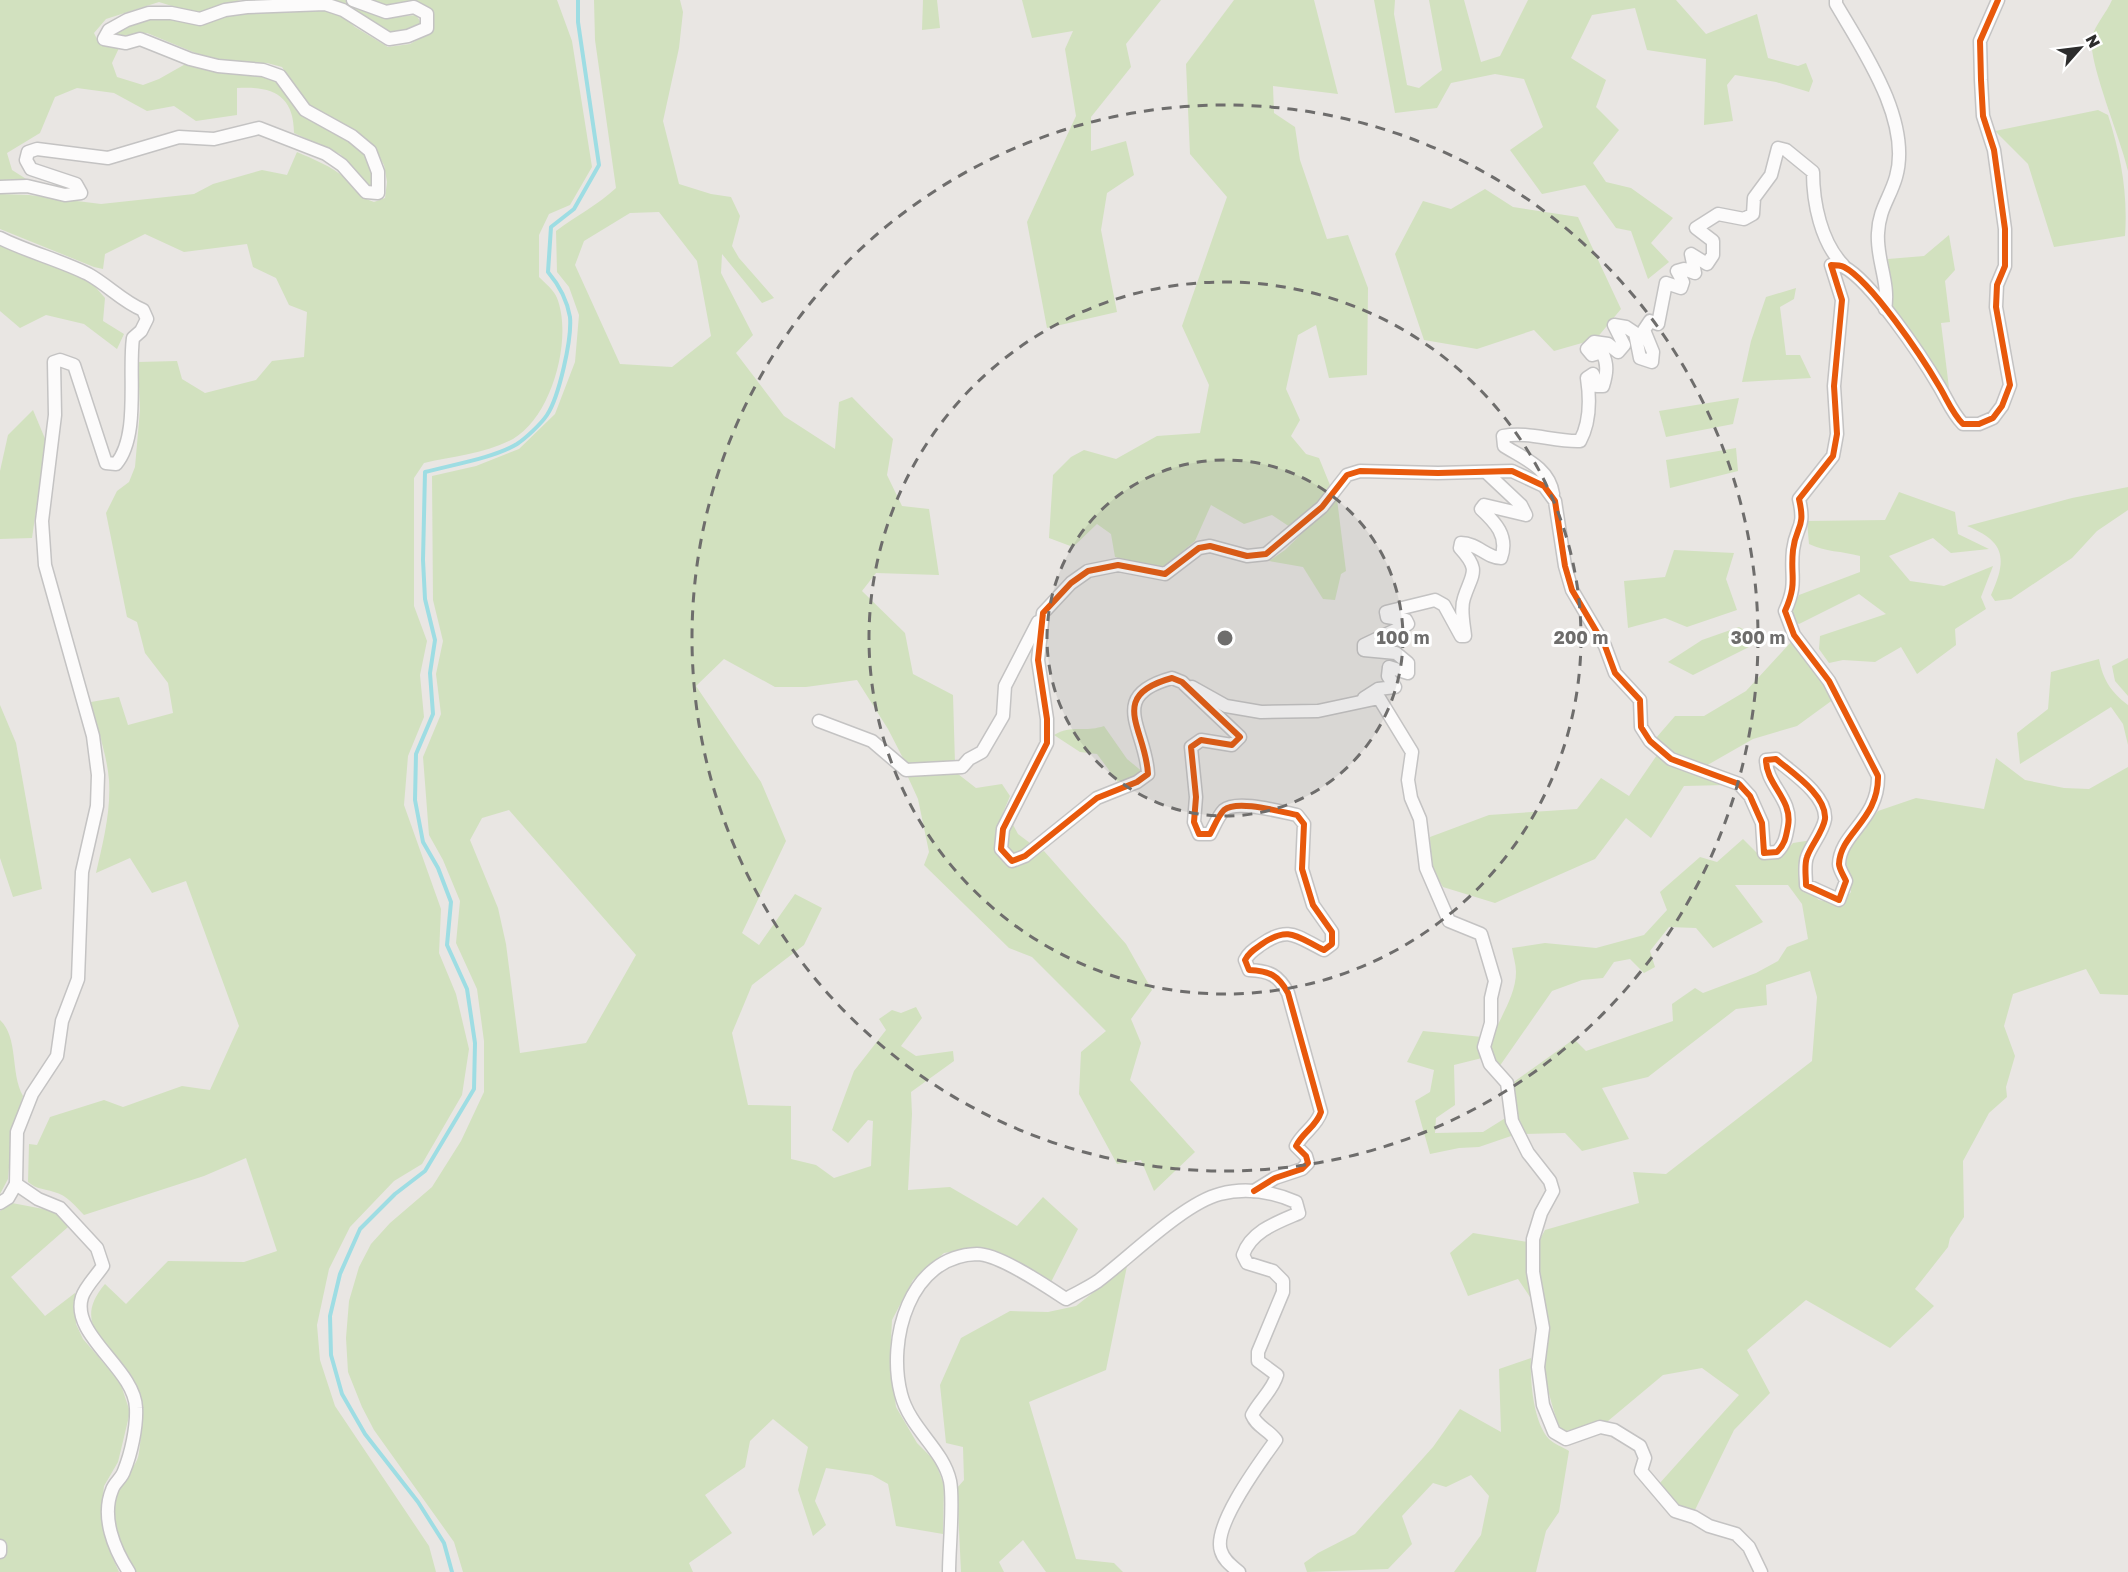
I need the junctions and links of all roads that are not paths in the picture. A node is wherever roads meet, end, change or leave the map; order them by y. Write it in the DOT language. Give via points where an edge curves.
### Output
graph roads {
  1 [pos="273,0"];
  2 [pos="353,0"];
  3 [pos="1836,0"];
  4 [pos="1998,0"];
  5 [pos="296,7"];
  6 [pos="0,187"];
  7 [pos="0,238"];
  8 [pos="1843,265"];
  9 [pos="1885,309"];
  10 [pos="1487,473"];
  11 [pos="1555,501"];
  12 [pos="1043,613"];
  13 [pos="1182,682"];
  14 [pos="1358,702"];
  15 [pos="819,721"];
  16 [pos="16,1185"];
  17 [pos="1254,1191"];
  18 [pos="0,1203"];
  19 [pos="0,1546"];
  20 [pos="0,1552"];
  21 [pos="129,1572"];
  22 [pos="949,1572"];
  23 [pos="1239,1572"];
  24 [pos="1761,1572"];
  1 -- 5 [label="street"];
  2 -- 5 [label="street" via="386,12 414,7 427,14 426,28 389,39 343,10 325,4"];
  3 -- 9 [label="street" via="1879,78 1900,145 1896,177 1879,214 1877,236 1887,296"];
  4 -- 9 [label="street" via="1980,41 1983,116 1994,150 2005,229 2005,266 1997,285 1996,307 2010,385 1993,418 1963,424 1954,415"];
  5 -- 6 [label="street" via="225,10 200,19 149,13 109,30 104,39 126,43 140,39 190,59 280,76 305,110 352,136 370,151 378,172 378,193 366,192 342,165 326,154 259,128 214,139 179,137 108,158 37,149 28,152 32,169 76,184 81,193 65,195 27,186"];
  7 -- 16 [label="street" via="87,273 131,306 143,310 147,319 133,338 132,407 123,456 116,464 106,463 74,365 54,362 55,415 42,521 45,565 93,736 98,775 82,872 78,980 62,1021 57,1056 32,1094 17,1132"];
  8 -- 9 [label="street"];
  8 -- 11 [label="street" via="1836,259 1822,228 1813,195 1813,172 1778,148 1771,176 1754,198 1753,214 1744,219 1718,214 1696,228 1713,241 1713,255 1707,264 1691,254 1695,273 1677,271 1682,288 1665,283 1658,324 1650,321 1644,330 1653,352 1652,362 1640,358 1635,333 1626,327 1614,325 1624,345 1618,352 1608,344 1594,342 1587,349 1592,355 1602,352 1606,376 1603,386 1597,386 1593,374 1587,378 1588,411 1580,441 1519,433 1503,436 1504,446 1540,467 1552,484"];
  8 -- 11 [label="street" via="1831,265 1842,300 1834,387 1837,434 1833,456 1799,499 1804,520 1793,549 1793,593 1785,611 1794,635 1829,681 1878,776 1878,791 1868,816 1844,845 1839,865 1846,881 1839,900 1806,885 1806,859 1825,820 1824,808 1816,795 1776,759 1766,760 1766,768 1790,816 1785,843 1777,852 1764,854 1762,823 1750,796 1739,784 1671,759 1650,741 1641,727 1640,699 1615,673 1605,646 1572,590"];
  10 -- 11 [label="street" via="1512,471 1544,486"];
  10 -- 12 [label="street" via="1378,470 1347,475 1322,507 1266,554 1247,556 1210,546 1199,548 1165,574 1118,565 1088,571"];
  10 -- 14 [label="street" via="1521,505 1526,515 1497,506 1484,505 1480,509 1498,523 1504,550 1501,558 1494,558 1470,543 1461,543 1474,573 1463,600 1465,636 1461,636 1443,605 1435,600 1386,612 1387,617 1406,620 1408,624 1364,645 1364,650 1396,653 1408,663 1408,673 1389,667 1388,676 1395,687 1378,689"];
  12 -- 13 [label="street" via="1038,660 1047,743 1003,829 1001,849 1012,861 1025,856 1097,798 1148,774 1133,706 1141,692 1158,682 1172,678"];
  12 -- 15 [label="street" via="1005,686 1003,716 982,752 962,767 906,770 872,741"];
  13 -- 14 [label="street" via="1226,706 1261,712 1318,711"];
  13 -- 17 [label="street" via="1240,737 1232,745 1201,740 1191,747 1197,796 1194,822 1199,834 1210,834 1222,812 1231,806 1297,815 1304,824 1302,869 1313,905 1332,932 1332,944 1324,950 1291,934 1278,933 1250,952 1245,960 1249,970 1266,970 1280,977 1288,993 1321,1112 1317,1123 1296,1146 1308,1163 1302,1170 1275,1178"];
  14 -- 24 [label="street" via="1380,698 1412,753 1408,780 1420,819 1426,868 1449,921 1481,934 1495,981 1485,1047 1490,1064 1507,1083 1512,1121 1553,1191 1540,1213 1533,1239 1533,1272 1543,1328 1538,1367 1543,1405 1554,1432 1566,1439 1600,1427 1614,1430 1640,1446 1645,1458 1641,1471 1667,1503 1675,1511 1736,1534 1749,1547"];
  16 -- 18 [label="street"];
  16 -- 21 [label="street" via="60,1208 97,1248 102,1266 82,1297 83,1320 131,1384 136,1408 124,1473 112,1489 107,1511 112,1536"];
  17 -- 22 [label="street" via="1221,1194 1200,1202 1096,1282 1066,1299 1027,1274 979,1254 949,1259 922,1279 906,1309 896,1351 901,1395 919,1433 939,1454 950,1481"];
  17 -- 23 [label="street" via="1278,1194 1296,1202 1299,1213 1260,1232 1246,1245 1243,1254 1247,1263 1273,1272 1283,1281 1283,1292 1258,1353 1258,1361 1276,1375 1274,1384 1252,1415 1256,1424 1276,1440 1241,1487 1221,1536 1220,1549"];
  19 -- 20 [label="street"];
}
